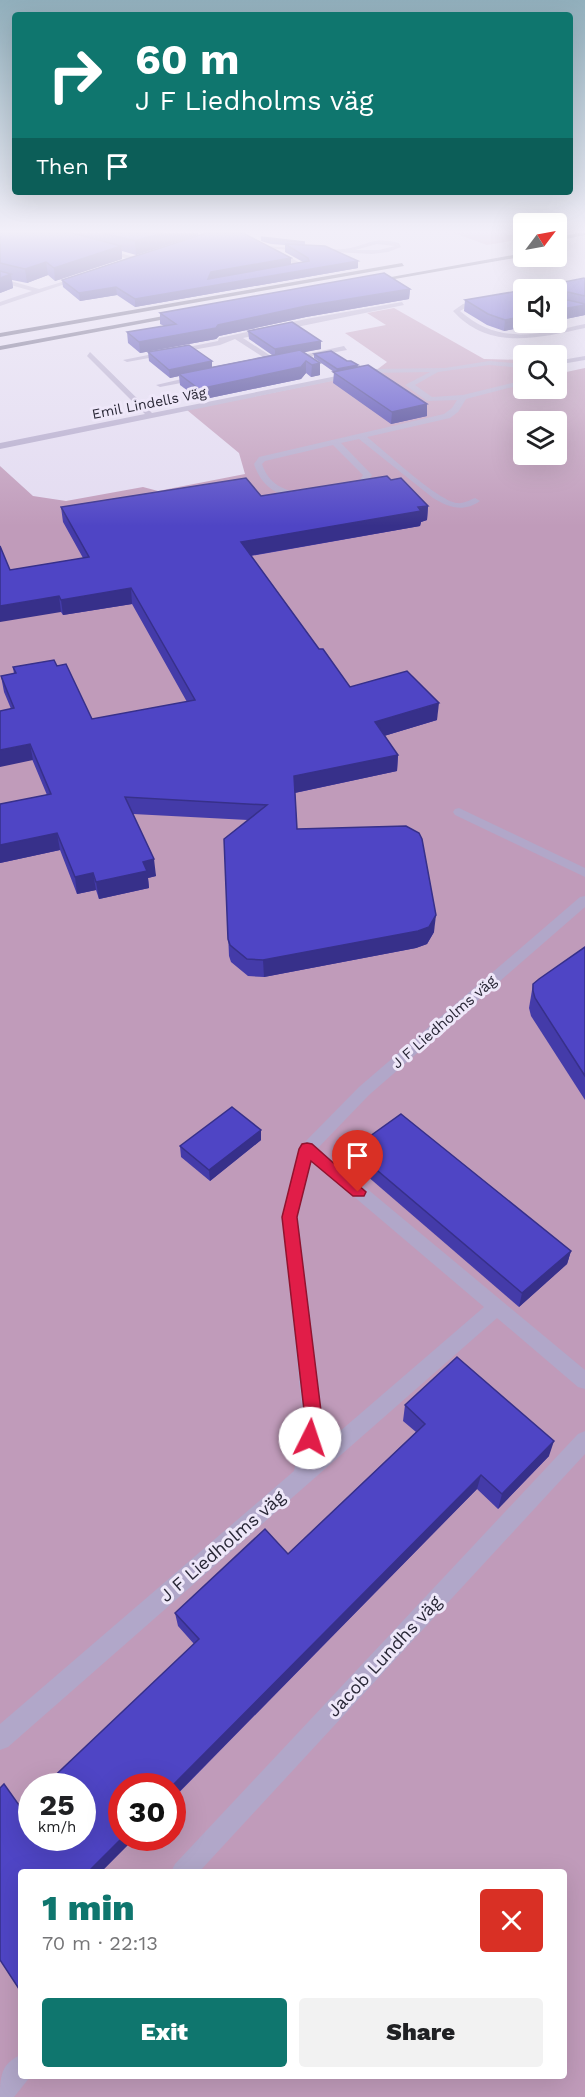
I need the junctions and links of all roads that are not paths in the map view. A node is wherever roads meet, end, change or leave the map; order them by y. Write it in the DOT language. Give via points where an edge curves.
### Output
graph roads {
  1 [pos="24,331"];
  2 [pos="93,331"];
  3 [pos="263,331"];
  4 [pos="488,331"];
  5 [pos="546,333"];
  6 [pos="0,335"];
  7 [pos="237,337"];
  8 [pos="0,348"];
  9 [pos="191,348"];
  10 [pos="344,348"];
  11 [pos="90,354"];
  12 [pos="199,354"];
  13 [pos="301,356"];
  14 [pos="585,358"];
  15 [pos="127,360"];
  16 [pos="567,361"];
  17 [pos="274,362"];
  18 [pos="309,362"];
  19 [pos="258,365"];
  20 [pos="513,365"];
  21 [pos="445,370"];
  22 [pos="326,373"];
  23 [pos="213,374"];
  24 [pos="334,378"];
  25 [pos="160,385"];
  26 [pos="513,385"];
  27 [pos="463,397"];
  28 [pos="151,416"];
  29 [pos="361,436"];
  30 [pos="334,441"];
  31 [pos="0,446"];
  32 [pos="342,489"];
  33 [pos="309,495"];
  34 [pos="475,501"];
  35 [pos="459,813"];
  36 [pos="585,873"];
  37 [pos="585,900"];
  38 [pos="307,1149"];
  39 [pos="497,1307"];
  40 [pos="585,1381"];
  41 [pos="585,1440"];
  42 [pos="303,1476"];
  43 [pos="0,1739"];
  44 [pos="186,1869"];
  45 [pos="18,2072"];
  46 [pos="0,2094"];
  1 -- 6 [label="main road"];
  2 -- 8 [label="main road"];
  3 -- 7 [label="street"];
  4 -- 5 [label="street" via="515,339"];
  7 -- 9 [label="street"];
  7 -- 17 [label="street"];
  9 -- 12 [label="street"];
  9 -- 15 [label="street"];
  10 -- 13 [label="street"];
  11 -- 28 [label="street, Emil Lindells Väg"];
  13 -- 17 [label="street"];
  13 -- 18 [label="street"];
  14 -- 16 [label="street"];
  17 -- 19 [label="street"];
  20 -- 21 [label="street, Emil Lindells Väg" via="489,363"];
  21 -- 24 [label="street, Emil Lindells Väg" via="372,371"];
  21 -- 27 [label="street, Emil Lindells Väg" via="409,385 430,399"];
  22 -- 24 [label="street"];
  23 -- 25 [label="street"];
  24 -- 28 [label="street, Emil Lindells Väg"];
  26 -- 27 [label="street, Emil Lindells Väg"];
  27 -- 29 [label="street" via="447,416"];
  28 -- 31 [label="street, Emil Lindells Väg"];
  29 -- 30 [label="street"];
  29 -- 34 [label="street" via="448,501 457,506"];
  30 -- 32 [label="street" via="368,475 353,488"];
  30 -- 33 [label="street" via="270,456 258,464 260,472 277,490"];
  35 -- 36 [label="street"];
  37 -- 38 [label="street, J F Liedholms väg" via="364,1090"];
  38 -- 39 [label="street"];
  38 -- 42 [label="street, J F Liedholms väg" via="290,1217 314,1419"];
  39 -- 40 [label="street"];
  39 -- 42 [label="street"];
  41 -- 44 [label="street, Jacob Lundhs väg"];
  42 -- 43 [label="street, J F Liedholms väg"];
  45 -- 46 [label="street"];
}
